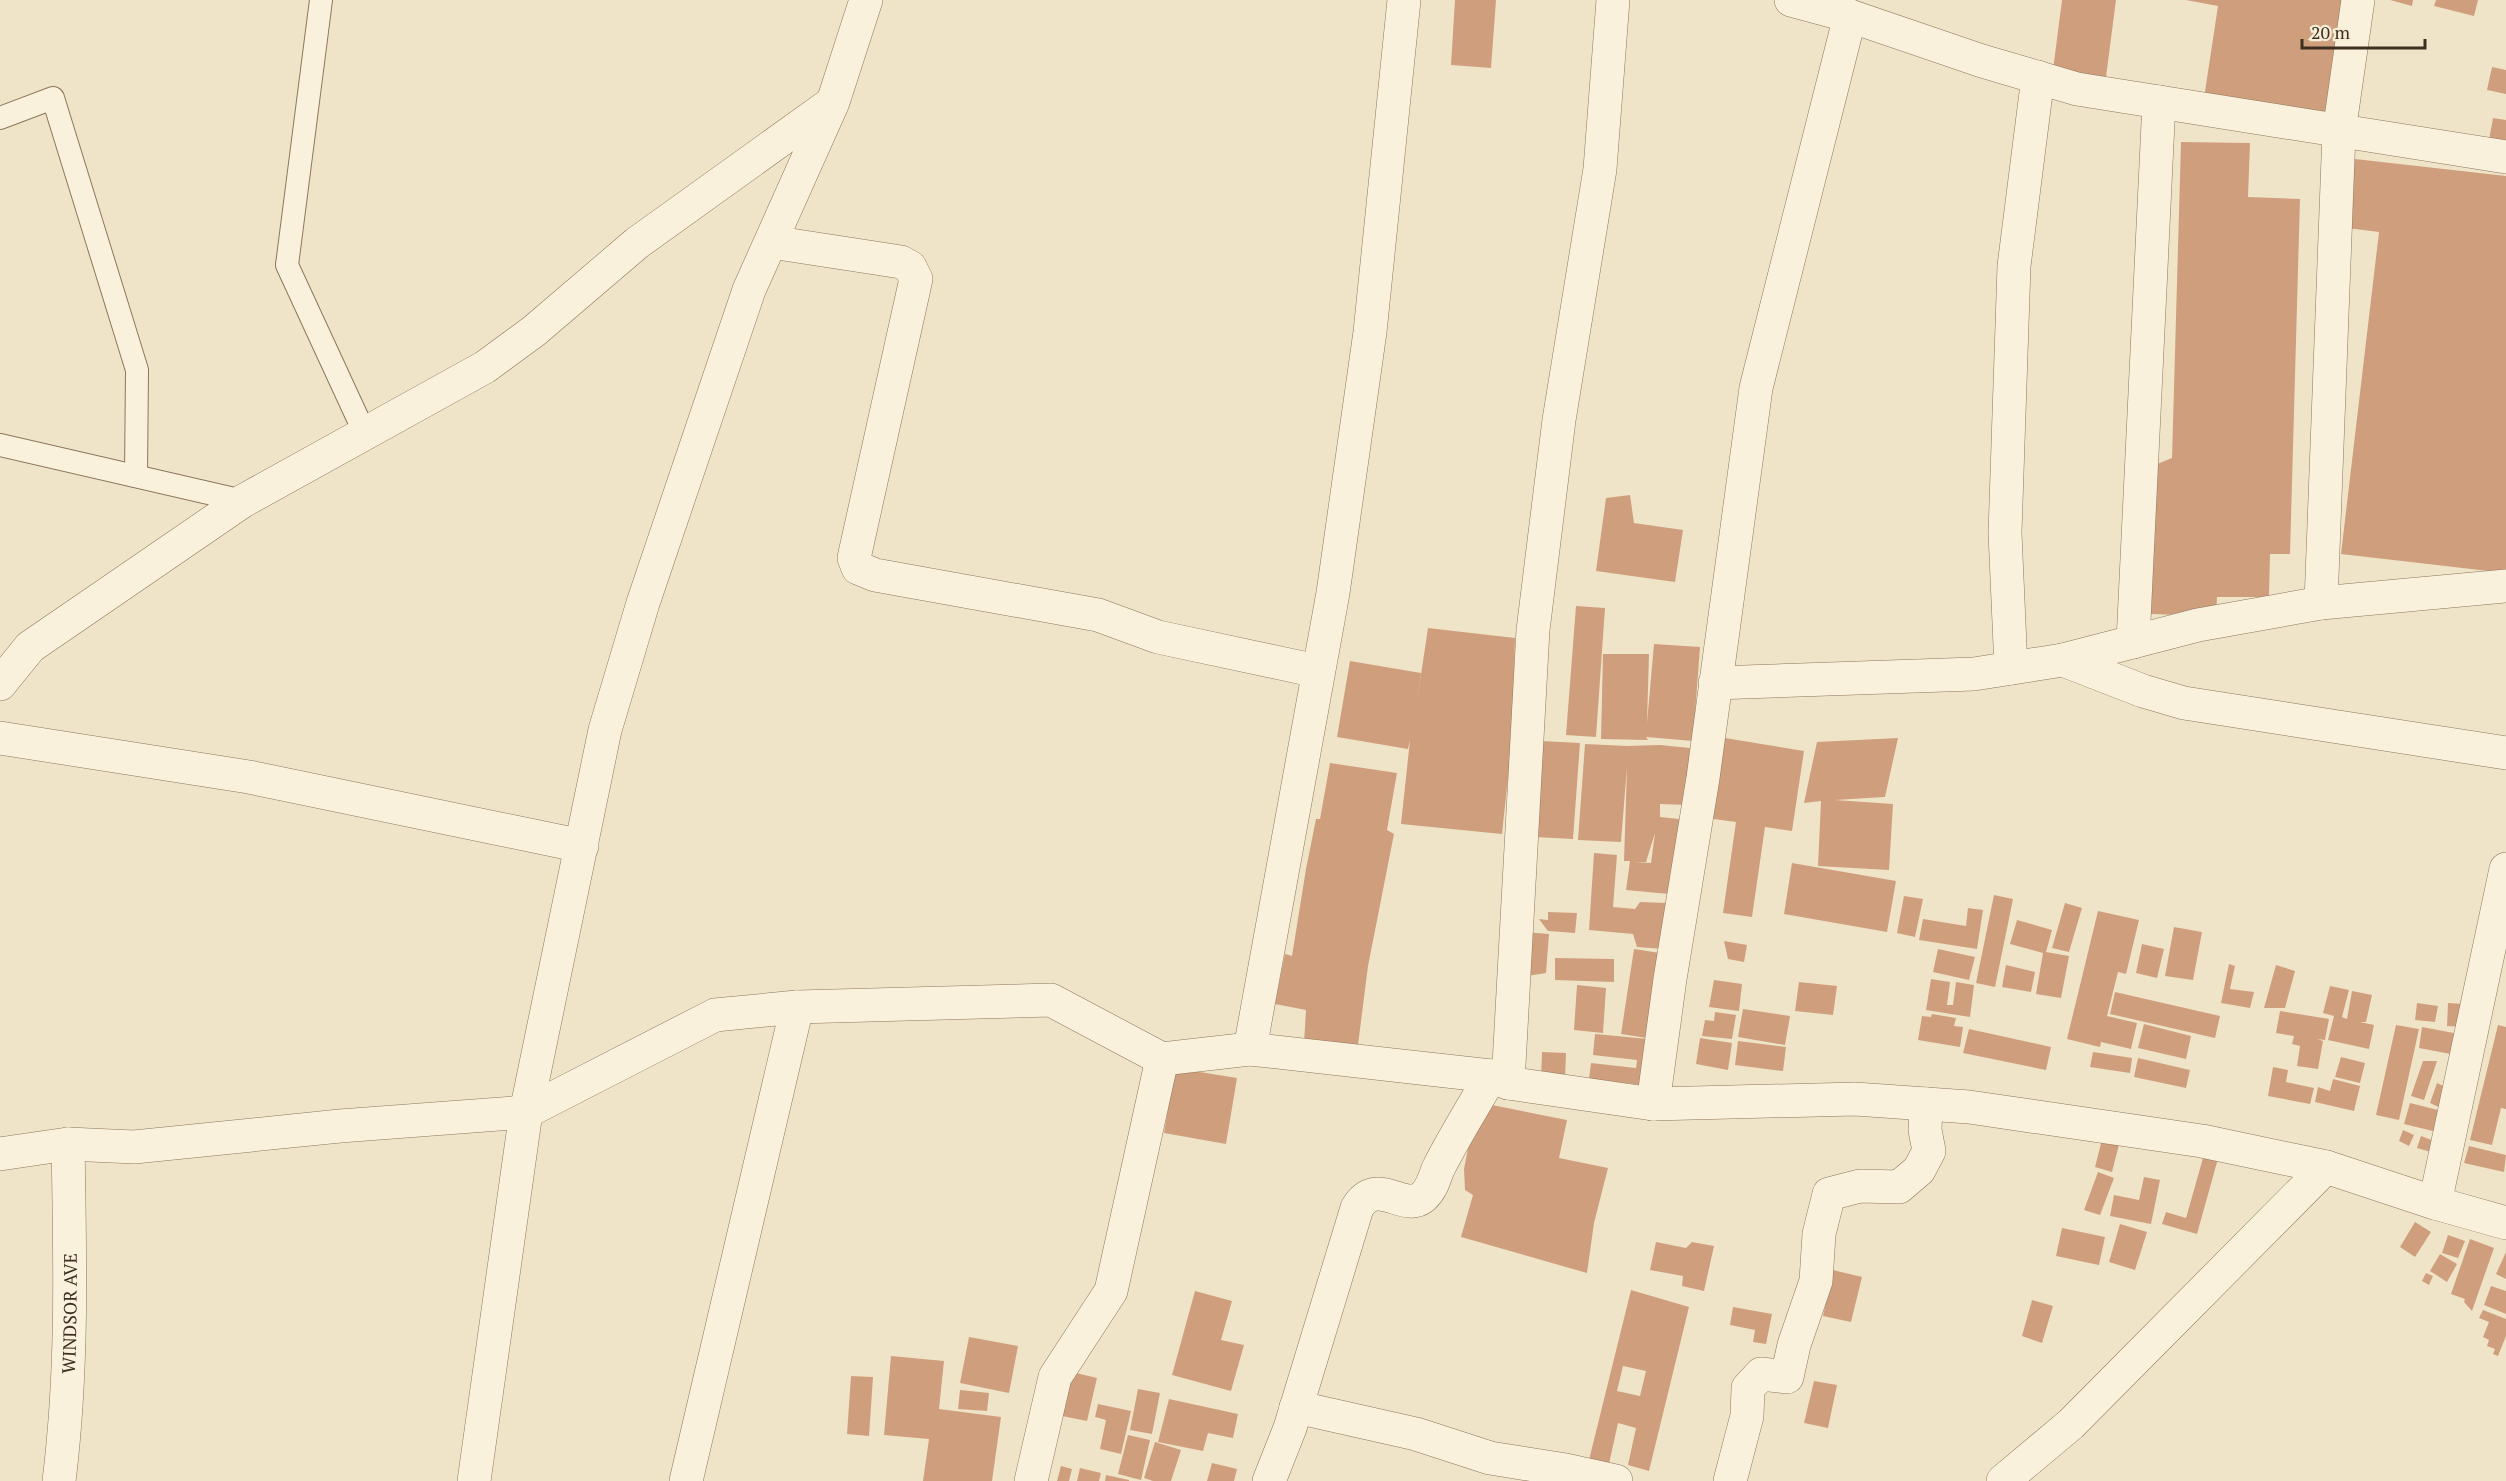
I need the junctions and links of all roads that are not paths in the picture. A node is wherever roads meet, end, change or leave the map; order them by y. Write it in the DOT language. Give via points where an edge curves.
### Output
graph roads {
  1 [pos="321,0"];
  2 [pos="866,0"];
  3 [pos="1404,0"];
  4 [pos="1613,0"];
  5 [pos="1791,0"];
  6 [pos="2358,0"];
  7 [pos="1887,14"];
  8 [pos="1850,16"];
  9 [pos="2038,77"];
  10 [pos="833,102"];
  11 [pos="2158,102"];
  12 [pos="0,118"];
  13 [pos="2339,132"];
  14 [pos="2506,157"];
  15 [pos="771,242"];
  16 [pos="365,434"];
  17 [pos="0,445"];
  18 [pos="136,476"];
  19 [pos="243,501"];
  20 [pos="2506,586"];
  21 [pos="2322,603"];
  22 [pos="2133,642"];
  23 [pos="2064,660"];
  24 [pos="2011,668"];
  25 [pos="1317,671"];
  26 [pos="1715,683"];
  27 [pos="0,684"];
  28 [pos="0,738"];
  29 [pos="2506,753"];
  30 [pos="582,846"];
  31 [pos="2506,869"];
  32 [pos="796,1007"];
  33 [pos="1250,1049"];
  34 [pos="1162,1059"];
  35 [pos="1499,1080"];
  36 [pos="1653,1104"];
  37 [pos="1926,1104"];
  38 [pos="526,1112"];
  39 [pos="68,1144"];
  40 [pos="0,1154"];
  41 [pos="2326,1167"];
  42 [pos="2435,1203"];
  43 [pos="2506,1223"];
  44 [pos="1296,1407"];
  45 [pos="59,1481"];
  46 [pos="474,1481"];
  47 [pos="686,1481"];
  48 [pos="1031,1481"];
  49 [pos="1269,1481"];
  50 [pos="1616,1481"];
  51 [pos="1730,1481"];
  52 [pos="2003,1481"];
  1 -- 16 [label="lane" via="287,266"];
  2 -- 10 [label="street"];
  3 -- 25 [label="street" via="1370,332 1333,593"];
  4 -- 35 [label="street" via="1600,169 1559,420 1533,630"];
  5 -- 8 [label="street"];
  6 -- 13 [label="street"];
  7 -- 8 [label="street"];
  7 -- 9 [label="street" via="1982,61"];
  8 -- 26 [label="street" via="1755,388"];
  9 -- 11 [label="street" via="2077,89"];
  9 -- 24 [label="street" via="2014,266 2005,533"];
  10 -- 15 [label="street"];
  10 -- 16 [label="street" via="637,243 534,331 485,367"];
  11 -- 13 [label="street"];
  11 -- 22 [label="street"];
  12 -- 18 [label="lane" via="53,98 137,370"];
  13 -- 14 [label="street"];
  13 -- 21 [label="street"];
  15 -- 25 [label="street" via="901,262 910,267 916,279 854,558 858,568 875,575 1098,615 1158,637"];
  15 -- 30 [label="street" via="749,290 643,603 605,730"];
  16 -- 19 [label="street"];
  17 -- 18 [label="lane"];
  18 -- 19 [label="lane"];
  19 -- 27 [label="street" via="30,647"];
  20 -- 21 [label="street"];
  21 -- 22 [label="street" via="2198,625"];
  22 -- 23 [label="street"];
  23 -- 24 [label="street"];
  23 -- 29 [label="street" via="2184,703"];
  24 -- 26 [label="street" via="1910,678"];
  25 -- 33 [label="street"];
  26 -- 36 [label="street"];
  28 -- 30 [label="street" via="249,777"];
  30 -- 38 [label="street"];
  31 -- 42 [label="street"];
  32 -- 34 [label="street" via="1051,1000"];
  32 -- 38 [label="street" via="714,1015"];
  32 -- 47 [label="street"];
  33 -- 34 [label="street"];
  33 -- 35 [label="street"];
  34 -- 48 [label="street" via="1111,1291 1055,1377"];
  35 -- 36 [label="street"];
  35 -- 44 [label="street" via="1421,1199 1374,1193 1363,1198"];
  36 -- 37 [label="street" via="1855,1099"];
  37 -- 41 [label="street" via="2202,1141"];
  37 -- 51 [label="street" via="1929,1151 1920,1170 1899,1187 1860,1186 1829,1194 1819,1234 1816,1281 1787,1377 1761,1374 1748,1388 1747,1416"];
  38 -- 39 [label="street" via="135,1147"];
  38 -- 46 [label="street"];
  39 -- 40 [label="street"];
  39 -- 45 [label="street, WINDSOR AVE" via="71,1319 67,1421"];
  41 -- 42 [label="street"];
  41 -- 52 [label="street" via="2070,1424"];
  42 -- 43 [label="street"];
  44 -- 49 [label="street"];
  44 -- 50 [label="street" via="1416,1434 1490,1458"];
}
